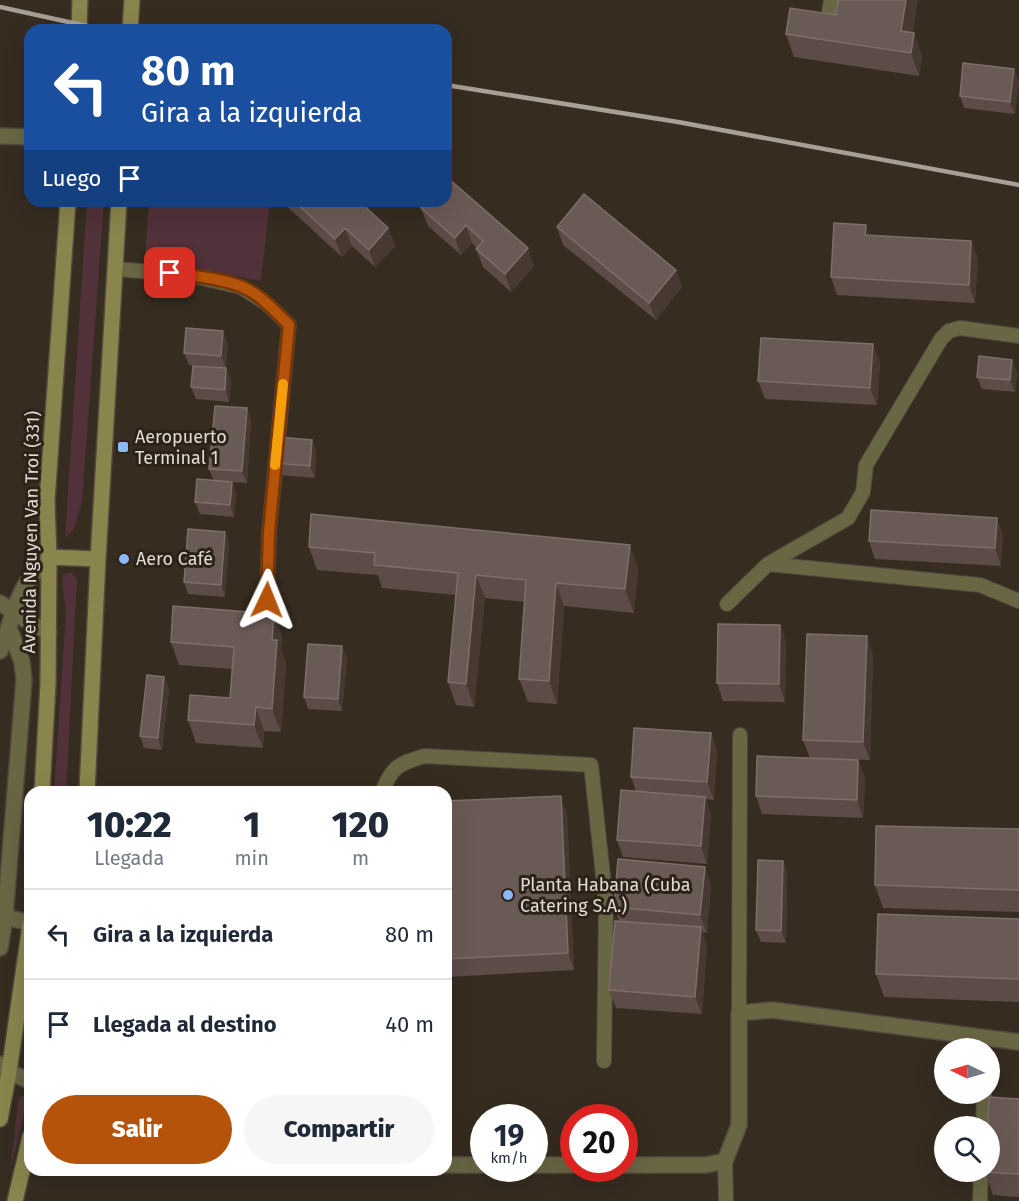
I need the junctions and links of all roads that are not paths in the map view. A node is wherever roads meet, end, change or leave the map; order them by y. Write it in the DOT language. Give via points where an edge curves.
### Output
graph roads {
  1 [pos="80,0"];
  2 [pos="132,0"];
  3 [pos="79,24"];
  4 [pos="130,24"];
  5 [pos="0,136"];
  6 [pos="24,137"];
  7 [pos="68,207"];
  8 [pos="119,207"];
  9 [pos="115,269"];
  10 [pos="1019,336"];
  11 [pos="50,557"];
  12 [pos="98,559"];
  13 [pos="768,564"];
  14 [pos="267,600"];
  15 [pos="1019,601"];
  16 [pos="727,604"];
  17 [pos="7,614"];
  18 [pos="49,632"];
  19 [pos="0,651"];
  20 [pos="740,735"];
  21 [pos="42,786"];
  22 [pos="87,786"];
  23 [pos="384,786"];
  24 [pos="3,915"];
  25 [pos="24,922"];
  26 [pos="0,948"];
  27 [pos="24,959"];
  28 [pos="739,1013"];
  29 [pos="953,1038"];
  30 [pos="1019,1042"];
  31 [pos="1000,1043"];
  32 [pos="604,1061"];
  33 [pos="5,1068"];
  34 [pos="24,1078"];
  35 [pos="0,1119"];
  36 [pos="725,1161"];
  37 [pos="24,1163"];
  38 [pos="470,1165"];
  39 [pos="638,1165"];
  40 [pos="452,1166"];
  41 [pos="981,1182"];
  42 [pos="15,1201"];
  43 [pos="726,1201"];
  44 [pos="980,1201"];
  1 -- 3 [label="main road"];
  2 -- 4 [label="main road"];
  5 -- 6 [label="street"];
  7 -- 11 [label="main road, Avenida Nguyen Van Troi (331)" via="47,501"];
  8 -- 9 [label="main road"];
  9 -- 12 [label="main road"];
  9 -- 14 [label="lane" via="189,275 241,286 289,325 269,532"];
  10 -- 13 [label="lane" via="960,328 949,331 866,465 863,492 848,518"];
  11 -- 12 [label="main road"];
  11 -- 17 [label="street"];
  11 -- 18 [label="main road, Avenida Nguyen Van Troi (331)"];
  12 -- 22 [label="main road"];
  13 -- 15 [label="lane" via="980,585"];
  13 -- 16 [label="lane"];
  17 -- 18 [label="street"];
  17 -- 19 [label="street"];
  17 -- 24 [label="street" via="24,680"];
  18 -- 21 [label="main road, Avenida Nguyen Van Troi (331)"];
  20 -- 28 [label="lane"];
  23 -- 32 [label="lane" via="400,764 424,756 591,765 606,903"];
  24 -- 25 [label="street"];
  24 -- 26 [label="street"];
  27 -- 33 [label="main road"];
  28 -- 29 [label="street" via="772,1010"];
  28 -- 36 [label="street" via="739,1125"];
  30 -- 31 [label="street"];
  33 -- 34 [label="street"];
  33 -- 35 [label="main road"];
  36 -- 39 [label="street" via="706,1165"];
  36 -- 43 [label="lane"];
  37 -- 42 [label="main road"];
  38 -- 40 [label="street"];
  41 -- 44 [label="lane"];
}
